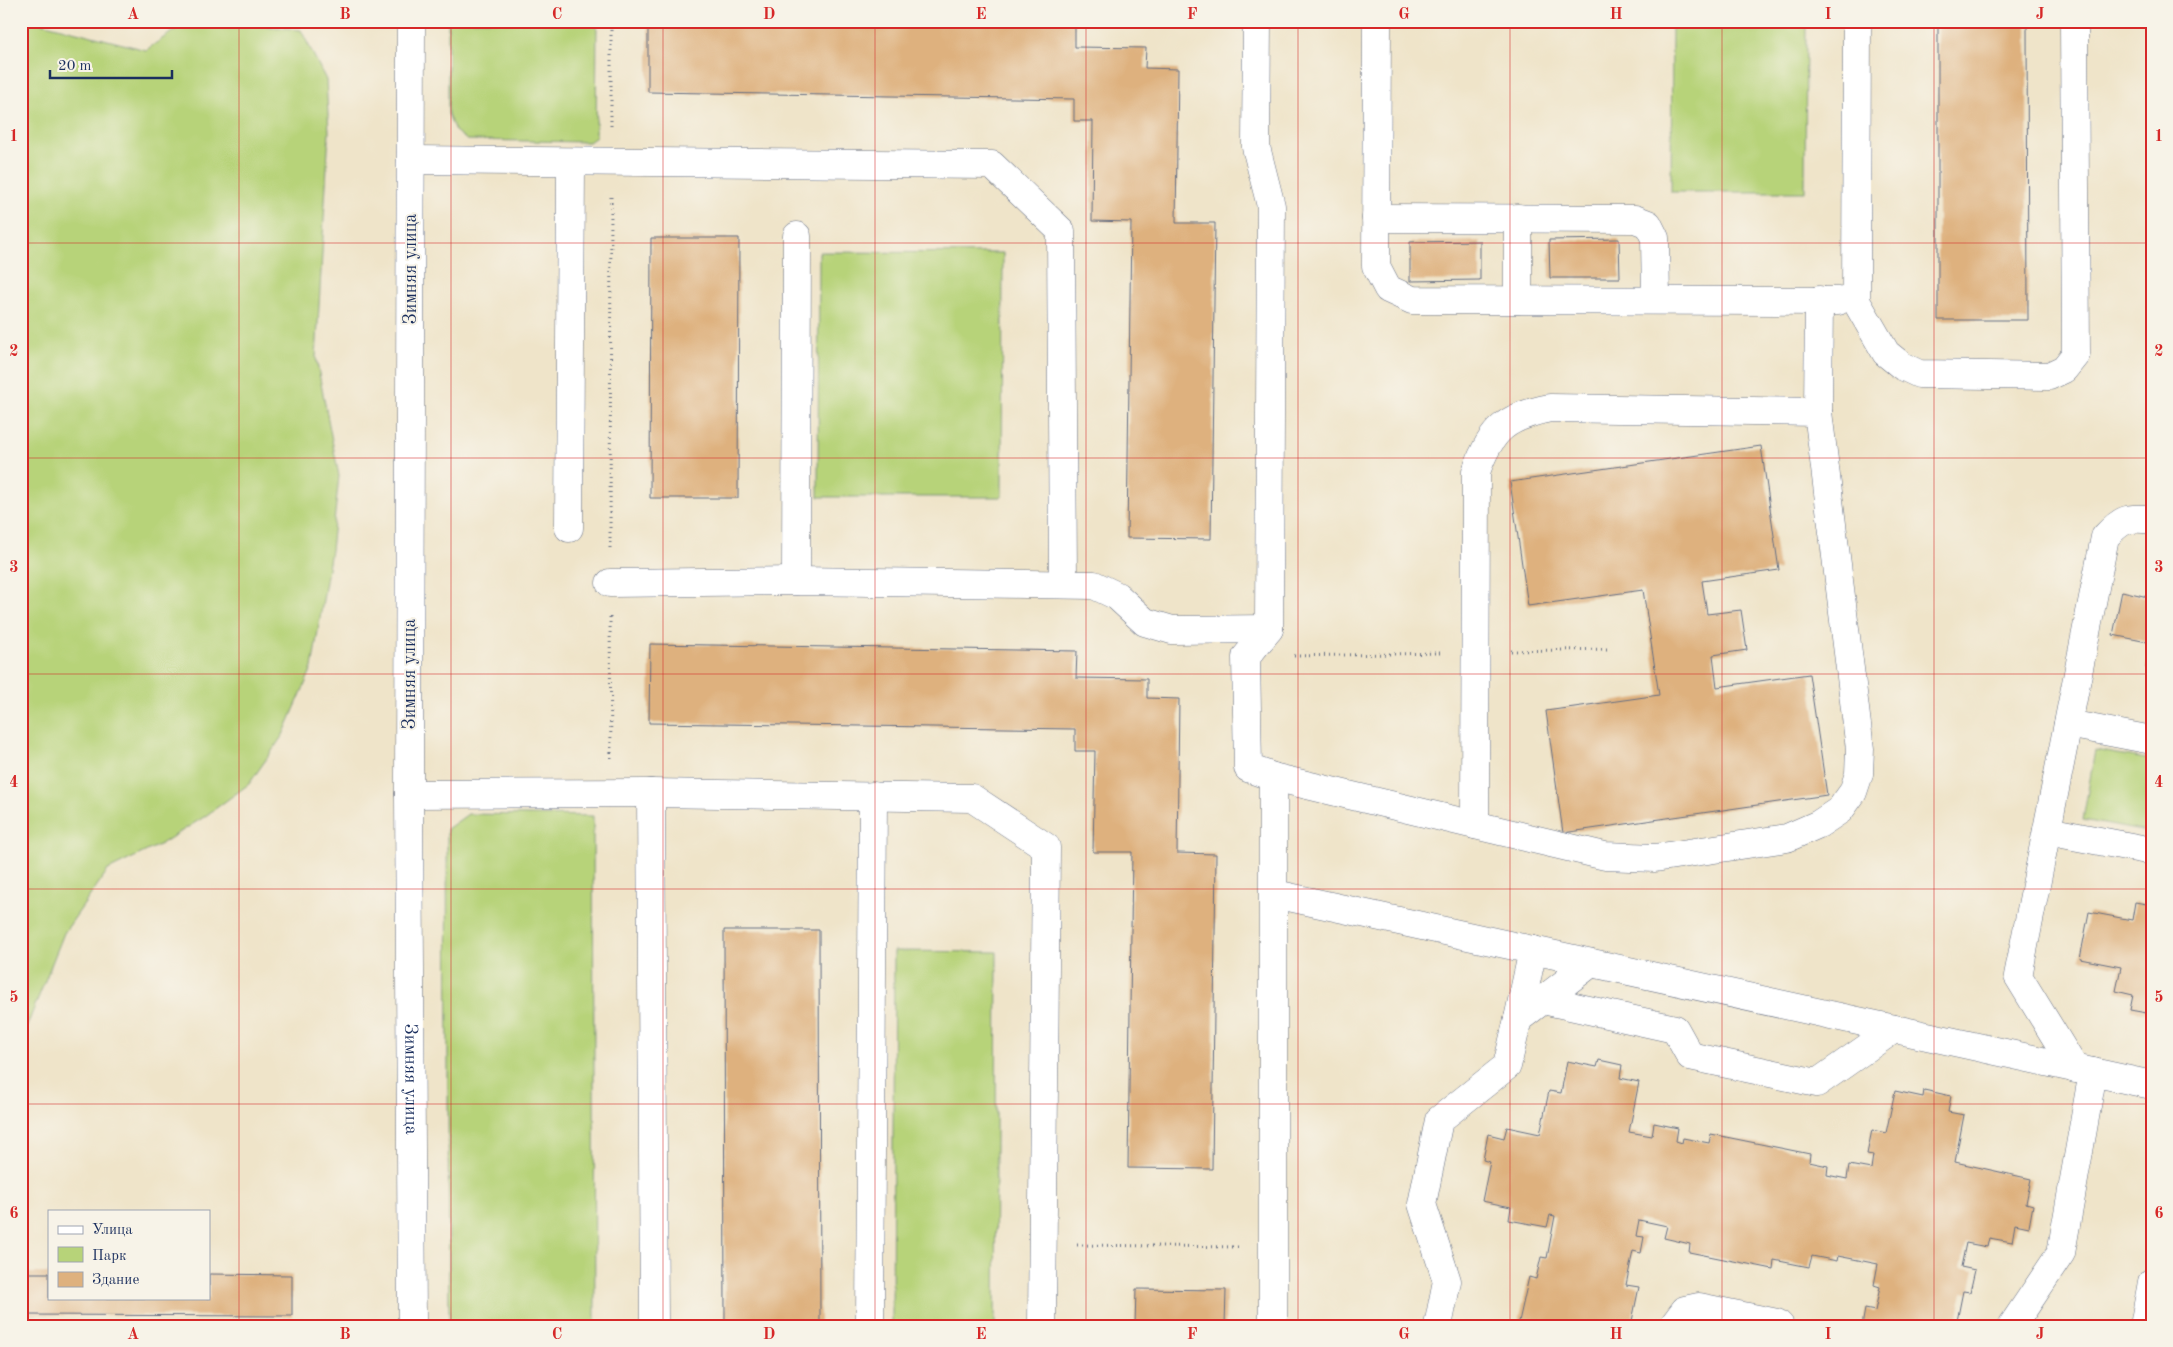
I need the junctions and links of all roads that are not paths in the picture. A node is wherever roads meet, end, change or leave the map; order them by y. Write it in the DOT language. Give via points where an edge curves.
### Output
graph roads {
  1 [pos="411,21"];
  2 [pos="1257,21"];
  3 [pos="1377,21"];
  4 [pos="1857,21"];
  5 [pos="2074,21"];
  6 [pos="411,160"];
  7 [pos="571,162"];
  8 [pos="1376,218"];
  9 [pos="1518,218"];
  10 [pos="797,236"];
  11 [pos="1518,300"];
  12 [pos="1656,300"];
  13 [pos="1819,300"];
  14 [pos="1856,301"];
  15 [pos="1818,412"];
  16 [pos="2152,520"];
  17 [pos="569,528"];
  18 [pos="796,581"];
  19 [pos="610,583"];
  20 [pos="1063,583"];
  21 [pos="1269,628"];
  22 [pos="2068,724"];
  23 [pos="2152,740"];
  24 [pos="1273,777"];
  25 [pos="651,793"];
  26 [pos="409,794"];
  27 [pos="873,796"];
  28 [pos="1475,826"];
  29 [pos="2047,831"];
  30 [pos="2152,851"];
  31 [pos="1275,894"];
  32 [pos="1533,950"];
  33 [pos="1591,963"];
  34 [pos="1543,1000"];
  35 [pos="1518,1019"];
  36 [pos="1894,1028"];
  37 [pos="2084,1070"];
  38 [pos="2152,1085"];
  39 [pos="2152,1282"];
  40 [pos="412,1326"];
  41 [pos="654,1326"];
  42 [pos="870,1326"];
  43 [pos="1042,1326"];
  44 [pos="1273,1326"];
  45 [pos="1438,1326"];
  46 [pos="1673,1326"];
  47 [pos="1780,1326"];
  48 [pos="2012,1326"];
  49 [pos="2144,1326"];
  1 -- 6 [label="street, Зимняя улица"];
  2 -- 21 [label="street" via="1256,147 1271,206"];
  3 -- 8 [label="street"];
  4 -- 14 [label="street"];
  5 -- 14 [label="street" via="2076,354 2064,369 2049,376 1920,374 1902,366 1886,352"];
  6 -- 7 [label="street"];
  6 -- 26 [label="street, Зимняя улица"];
  7 -- 17 [label="street"];
  7 -- 20 [label="street" via="992,165 1061,232"];
  8 -- 9 [label="street"];
  8 -- 11 [label="street" via="1376,266 1388,289 1412,300"];
  9 -- 11 [label="street"];
  9 -- 12 [label="street" via="1635,219 1648,224 1655,238"];
  10 -- 18 [label="street"];
  11 -- 12 [label="street"];
  12 -- 13 [label="street"];
  13 -- 14 [label="street"];
  13 -- 15 [label="street"];
  15 -- 28 [label="street" via="1550,408 1527,412 1492,436 1476,472"];
  15 -- 28 [label="street" via="1860,749 1859,774 1853,792 1840,810 1787,838 1655,858 1605,856"];
  16 -- 22 [label="street" via="2120,521 2105,537"];
  18 -- 19 [label="street"];
  18 -- 20 [label="street"];
  20 -- 21 [label="street" via="1094,585 1116,596 1145,622 1172,630"];
  21 -- 24 [label="street" via="1246,657 1248,768"];
  22 -- 23 [label="street"];
  22 -- 29 [label="street"];
  24 -- 28 [label="street"];
  24 -- 31 [label="street"];
  25 -- 26 [label="street"];
  25 -- 27 [label="street"];
  25 -- 41 [label="street"];
  26 -- 40 [label="street, Зимняя улица"];
  27 -- 42 [label="street"];
  27 -- 43 [label="street" via="972,798 1046,847"];
  29 -- 30 [label="street"];
  29 -- 37 [label="street" via="2018,976"];
  31 -- 32 [label="street"];
  31 -- 44 [label="street"];
  32 -- 33 [label="street"];
  32 -- 35 [label="street"];
  33 -- 34 [label="street"];
  33 -- 36 [label="street"];
  34 -- 35 [label="street"];
  34 -- 36 [label="street" via="1675,1029 1690,1056 1817,1083"];
  35 -- 45 [label="street" via="1507,1066 1439,1120 1422,1204 1447,1280"];
  36 -- 37 [label="street"];
  37 -- 38 [label="street"];
  37 -- 48 [label="street" via="2061,1253"];
  39 -- 49 [label="street"];
  46 -- 47 [label="street" via="1684,1310 1699,1307"];
}
